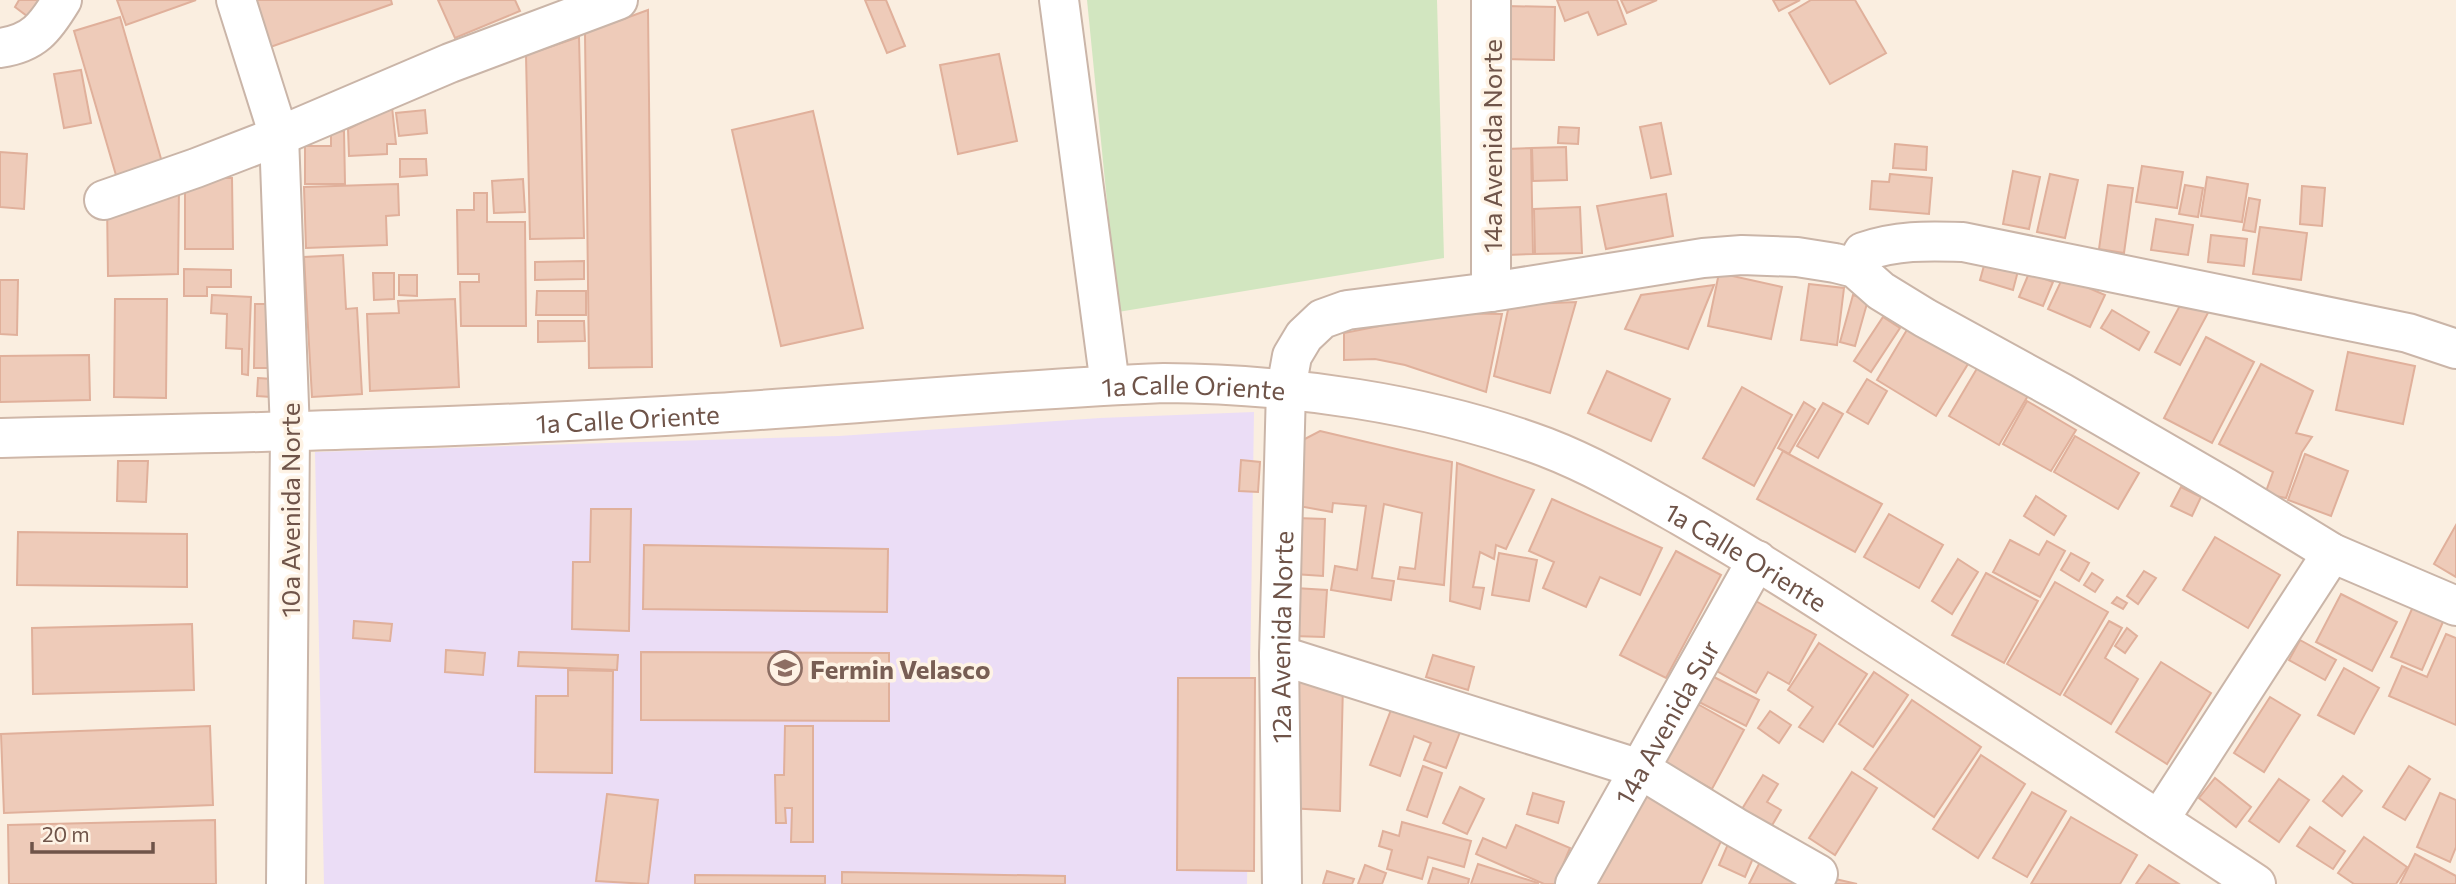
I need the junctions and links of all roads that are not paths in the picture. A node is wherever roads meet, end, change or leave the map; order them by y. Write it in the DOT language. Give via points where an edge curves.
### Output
graph roads {
  1 [pos="62,0"];
  2 [pos="236,0"];
  3 [pos="618,0"];
  4 [pos="1059,0"];
  5 [pos="1495,2"];
  6 [pos="0,48"];
  7 [pos="279,135"];
  8 [pos="104,200"];
  9 [pos="1855,268"];
  10 [pos="1491,292"];
  11 [pos="2456,349"];
  12 [pos="1110,385"];
  13 [pos="1286,389"];
  14 [pos="290,432"];
  15 [pos="0,438"];
  16 [pos="2332,552"];
  17 [pos="1758,561"];
  18 [pos="2456,606"];
  19 [pos="1279,655"];
  20 [pos="1640,769"];
  21 [pos="2159,820"];
  22 [pos="1818,874"];
  23 [pos="286,884"];
  24 [pos="1282,884"];
  25 [pos="1575,884"];
  26 [pos="2256,884"];
  1 -- 6 [label="street" via="44,28 20,45"];
  2 -- 7 [label="street, 10a Avenida Norte"];
  3 -- 7 [label="street" via="450,63"];
  4 -- 12 [label="street"];
  5 -- 10 [label="street, 14a Avenida Norte"];
  7 -- 8 [label="street"];
  7 -- 14 [label="street, 10a Avenida Norte"];
  9 -- 10 [label="street, 12a Avenida Norte" via="1797,257 1742,255"];
  9 -- 11 [label="street" via="1863,252 1883,245 1913,240 1963,242 2408,332"];
  9 -- 16 [label="street" via="1881,291 1925,318"];
  10 -- 13 [label="street, 12a Avenida Norte" via="1347,310 1322,319 1292,356"];
  12 -- 13 [label="street, 1a Calle Oriente" via="1224,383"];
  12 -- 14 [label="street, 1a Calle Oriente" via="714,413"];
  13 -- 17 [label="street, 1a Calle Oriente" via="1437,415 1546,447 1654,500"];
  13 -- 19 [label="street, 12a Avenida Norte"];
  14 -- 15 [label="street, 1a Calle Oriente"];
  14 -- 23 [label="street, 10a Avenida Norte"];
  16 -- 18 [label="street"];
  16 -- 21 [label="street"];
  17 -- 20 [label="street, 14a Avenida Sur"];
  17 -- 21 [label="street, 1a Calle Oriente"];
  19 -- 20 [label="street"];
  19 -- 24 [label="street, 12a Avenida Norte"];
  20 -- 22 [label="street"];
  20 -- 25 [label="street, 14a Avenida Sur"];
  21 -- 26 [label="street, 1a Calle Oriente"];
}
